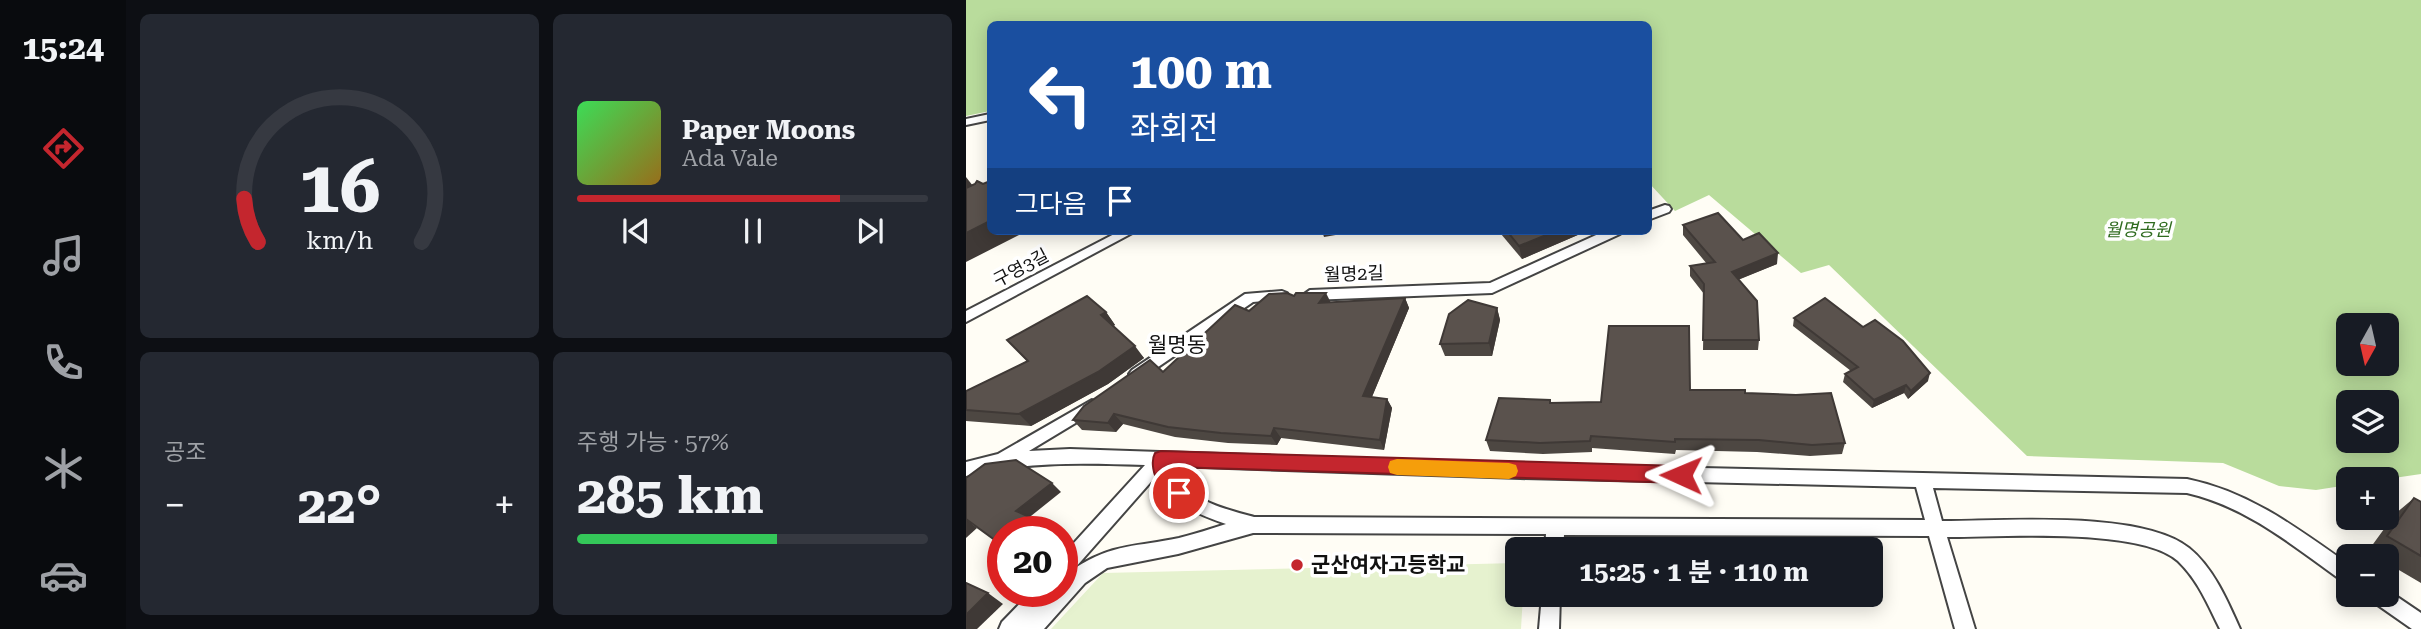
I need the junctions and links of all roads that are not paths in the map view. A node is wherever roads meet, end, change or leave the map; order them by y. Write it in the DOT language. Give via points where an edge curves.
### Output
graph roads {
  1 [pos="987,118"];
  2 [pos="966,122"];
  3 [pos="1665,209"];
  4 [pos="1652,214"];
  5 [pos="1122,235"];
  6 [pos="1607,235"];
  7 [pos="966,317"];
  8 [pos="1126,382"];
  9 [pos="1104,398"];
  10 [pos="1161,459"];
  11 [pos="1001,460"];
  12 [pos="966,469"];
  13 [pos="966,479"];
  14 [pos="1922,480"];
  15 [pos="1254,525"];
  16 [pos="1555,528"];
  17 [pos="1936,528"];
  18 [pos="1555,537"];
  19 [pos="1078,552"];
  20 [pos="2336,565"];
  21 [pos="1029,607"];
  22 [pos="1550,607"];
  23 [pos="2396,607"];
  24 [pos="2421,624"];
  25 [pos="1009,629"];
  26 [pos="1031,629"];
  27 [pos="1549,629"];
  28 [pos="1965,629"];
  29 [pos="2230,629"];
  1 -- 2 [label="lane"];
  3 -- 4 [label="lane"];
  5 -- 7 [label="lane, 구영3길"];
  6 -- 8 [label="lane, 월명2길" via="1492,288 1250,297"];
  9 -- 11 [label="lane"];
  10 -- 11 [label="lane" via="1070,456"];
  10 -- 14 [label="lane"];
  10 -- 15 [label="lane" via="1167,481 1179,493 1198,506"];
  10 -- 19 [label="lane"];
  11 -- 12 [label="lane"];
  11 -- 13 [label="lane"];
  14 -- 17 [label="lane"];
  14 -- 20 [label="lane" via="2208,489 2274,521"];
  15 -- 16 [label="lane"];
  15 -- 26 [label="lane" via="1102,561 1079,577"];
  16 -- 17 [label="lane"];
  16 -- 18 [label="lane"];
  17 -- 28 [label="lane"];
  17 -- 29 [label="lane" via="2097,531 2151,538 2171,545 2197,567"];
  21 -- 25 [label="lane"];
  22 -- 27 [label="lane"];
  23 -- 24 [label="lane"];
}
